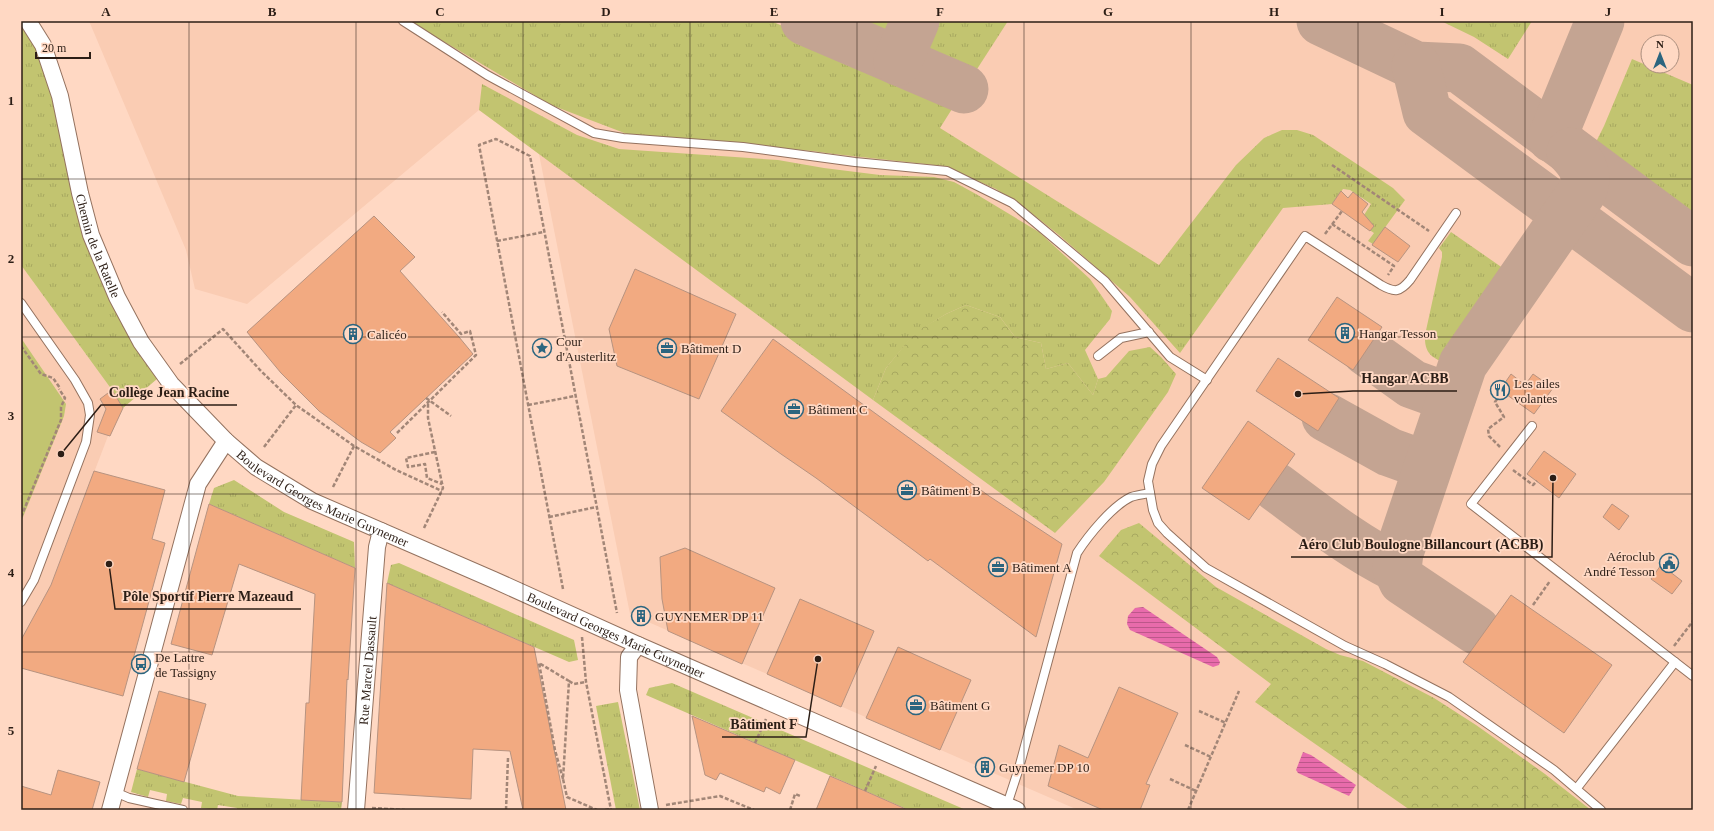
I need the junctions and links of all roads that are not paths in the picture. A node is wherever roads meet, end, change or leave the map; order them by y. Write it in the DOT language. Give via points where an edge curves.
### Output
graph roads {
  1 [pos="28,21"];
  2 [pos="403,21"];
  3 [pos="1456,213"];
  4 [pos="21,303"];
  5 [pos="1149,332"];
  6 [pos="1098,356"];
  7 [pos="1207,380"];
  8 [pos="1532,426"];
  9 [pos="226,441"];
  10 [pos="1150,493"];
  11 [pos="381,531"];
  12 [pos="21,602"];
  13 [pos="638,645"];
  14 [pos="1675,662"];
  15 [pos="1693,676"];
  16 [pos="1577,788"];
  17 [pos="115,792"];
  18 [pos="356,808"];
  19 [pos="1012,808"];
  20 [pos="110,810"];
  21 [pos="183,810"];
  22 [pos="650,810"];
  23 [pos="1601,810"];
  1 -- 9 [label="street, Chemin de la Ratelle" via="43,45 60,96 80,193 92,235 117,297 141,342 171,384"];
  2 -- 5 [label="lane" via="487,75 594,133 948,171 1012,203 1105,281"];
  3 -- 7 [label="lane" via="1403,288 1389,290 1305,236"];
  4 -- 12 [label="lane" via="75,380 88,403 90,415 89,429 34,580"];
  5 -- 6 [label="lane" via="1121,338"];
  5 -- 7 [label="lane" via="1170,357"];
  7 -- 10 [label="lane" via="1161,446 1152,464 1148,481"];
  8 -- 14 [label="lane" via="1471,504"];
  9 -- 11 [label="street, Boulevard Georges Marie Guynemer" via="256,466 312,502"];
  9 -- 17 [label="street" via="198,484"];
  10 -- 16 [label="lane" via="1158,523 1206,568 1345,646 1449,697"];
  10 -- 19 [label="lane" via="1131,497 1112,511 1086,538 1077,553 1019,768"];
  11 -- 13 [label="street, Boulevard Georges Marie Guynemer"];
  11 -- 18 [label="street, Rue Marcel Dassault" via="377,547"];
  13 -- 19 [label="street, Boulevard Georges Marie Guynemer"];
  13 -- 22 [label="street" via="629,657 628,690"];
  14 -- 15 [label="lane"];
  14 -- 16 [label="lane"];
  16 -- 23 [label="lane"];
  17 -- 20 [label="street"];
  17 -- 21 [label="lane" via="129,798"];
}
